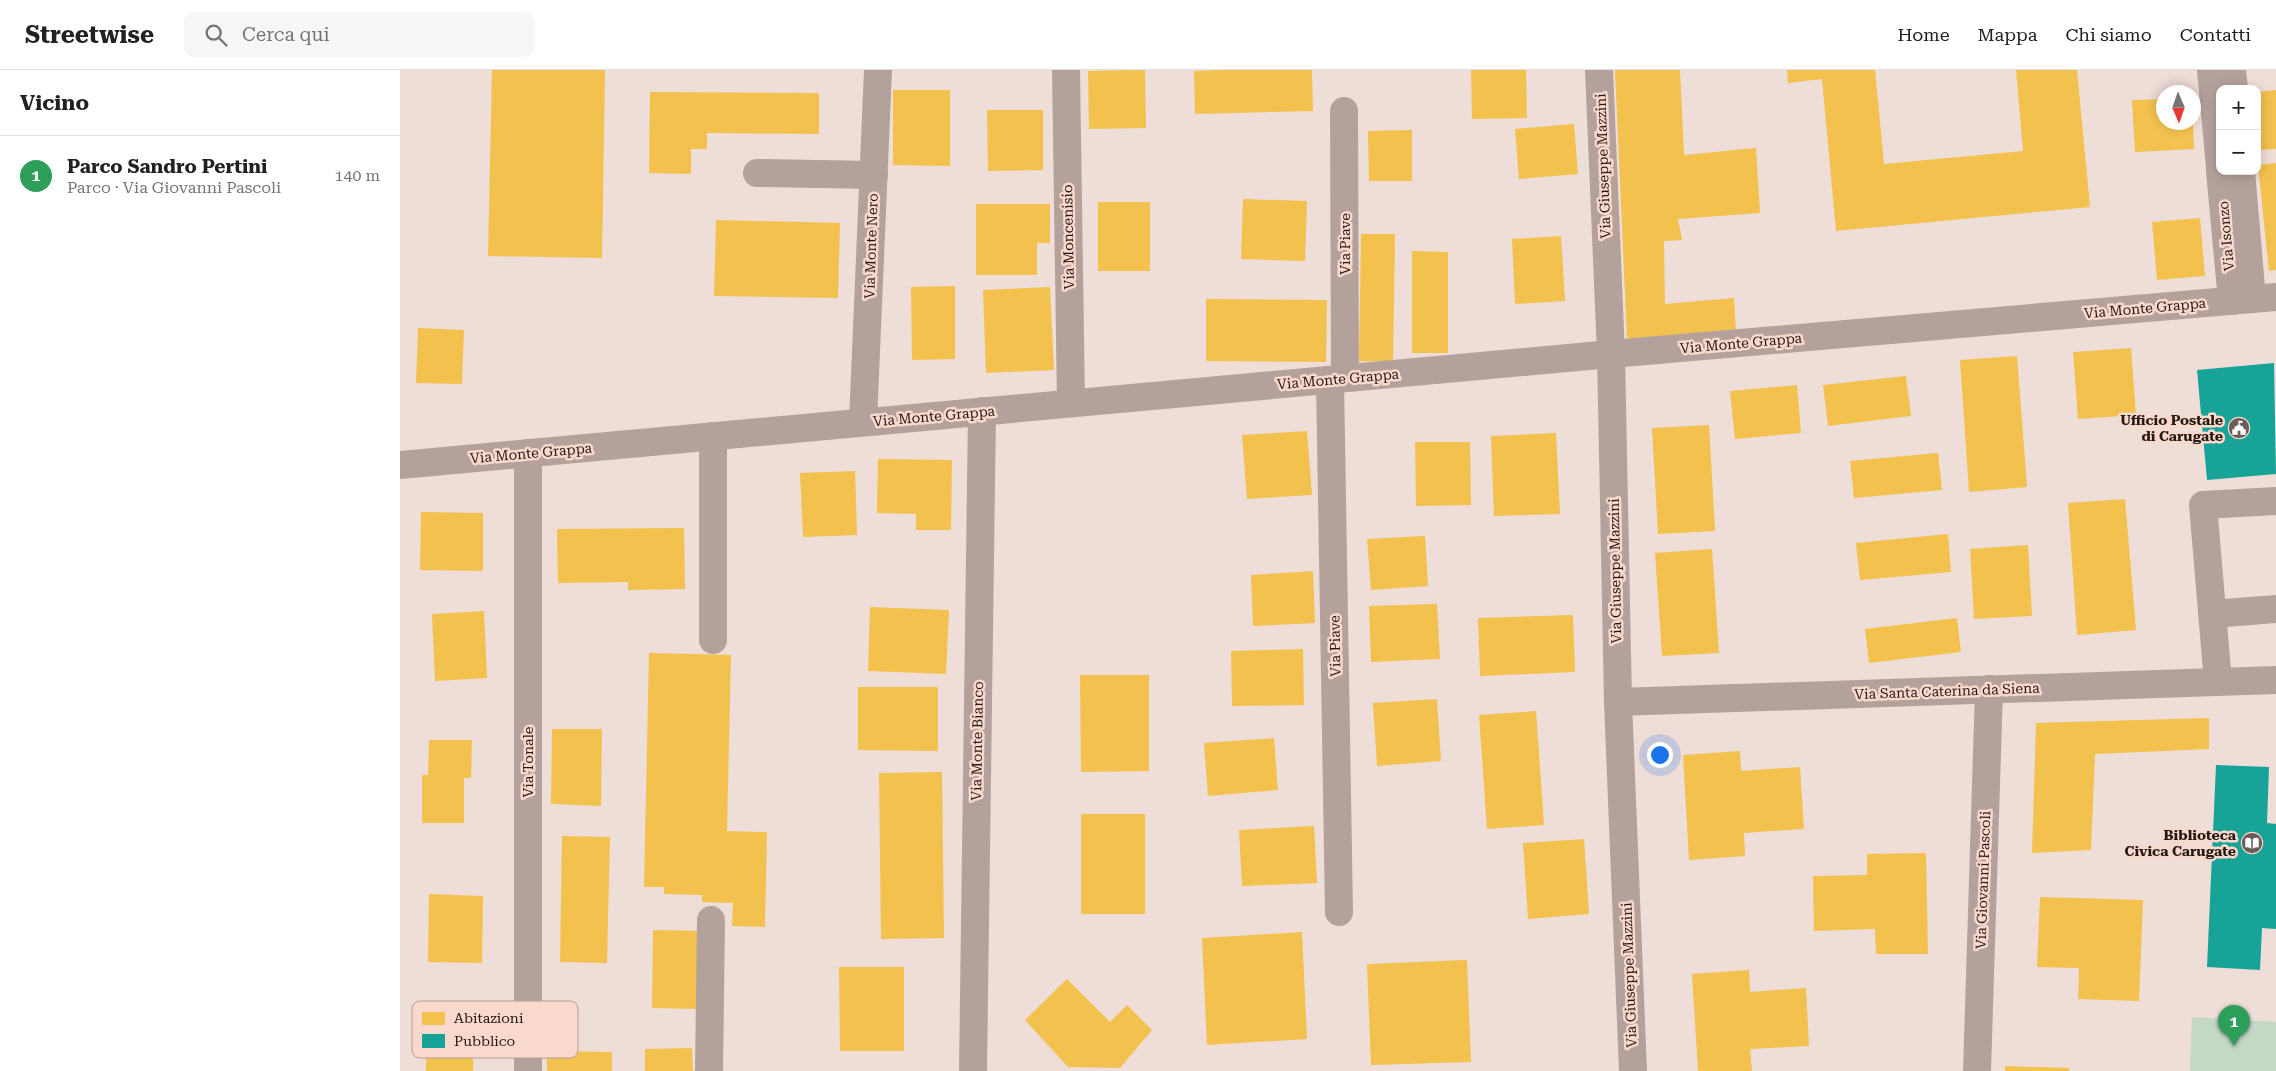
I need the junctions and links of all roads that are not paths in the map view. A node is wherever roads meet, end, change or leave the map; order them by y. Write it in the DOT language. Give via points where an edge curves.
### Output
graph roads {
  1 [pos="878,70"];
  2 [pos="1066,70"];
  3 [pos="1599,70"];
  4 [pos="2211,70"];
  5 [pos="2232,70"];
  6 [pos="2234,85"];
  7 [pos="1344,111"];
  8 [pos="2217,130"];
  9 [pos="757,173"];
  10 [pos="874,175"];
  11 [pos="2221,175"];
  12 [pos="2241,175"];
  13 [pos="2253,299"];
  14 [pos="1611,354"];
  15 [pos="1338,379"];
  16 [pos="1070,403"];
  17 [pos="982,411"];
  18 [pos="864,422"];
  19 [pos="714,436"];
  20 [pos="528,453"];
  21 [pos="400,465"];
  22 [pos="2276,501"];
  23 [pos="2276,609"];
  24 [pos="2212,614"];
  25 [pos="713,640"];
  26 [pos="2276,680"];
  27 [pos="2218,682"];
  28 [pos="1989,689"];
  29 [pos="1618,702"];
  30 [pos="1339,912"];
  31 [pos="711,920"];
  32 [pos="528,1001"];
  33 [pos="528,1058"];
  34 [pos="528,1071"];
  35 [pos="709,1071"];
  36 [pos="973,1071"];
  37 [pos="1633,1071"];
  38 [pos="1977,1071"];
  1 -- 10 [label="street, Via Monte Nero"];
  2 -- 16 [label="street, Via Moncenisio"];
  3 -- 14 [label="street, Via Giuseppe Mazzini"];
  4 -- 8 [label="street"];
  5 -- 6 [label="street"];
  7 -- 15 [label="street, Via Piave"];
  9 -- 10 [label="street"];
  10 -- 18 [label="street, Via Monte Nero"];
  11 -- 13 [label="street, Via Isonzo"];
  12 -- 13 [label="street, Via Isonzo"];
  13 -- 14 [label="street, Via Monte Grappa"];
  14 -- 15 [label="street, Via Monte Grappa"];
  14 -- 29 [label="street, Via Giuseppe Mazzini"];
  15 -- 16 [label="street, Via Monte Grappa"];
  15 -- 30 [label="street, Via Piave"];
  16 -- 17 [label="street, Via Monte Grappa"];
  17 -- 18 [label="street, Via Monte Grappa"];
  17 -- 36 [label="street, Via Monte Bianco"];
  18 -- 19 [label="street, Via Monte Grappa"];
  19 -- 20 [label="street, Via Monte Grappa"];
  19 -- 25 [label="street"];
  20 -- 21 [label="street, Via Monte Grappa"];
  20 -- 32 [label="street, Via Tonale"];
  22 -- 24 [label="street" via="2203,505"];
  23 -- 24 [label="street"];
  24 -- 27 [label="street"];
  26 -- 27 [label="street, Via Santa Caterina da Siena"];
  27 -- 28 [label="street, Via Santa Caterina da Siena"];
  28 -- 29 [label="street, Via Santa Caterina da Siena"];
  28 -- 38 [label="street, Via Giovanni Pascoli"];
  29 -- 37 [label="street, Via Giuseppe Mazzini"];
  31 -- 35 [label="street"];
  33 -- 34 [label="street, Via Tonale"];
}
